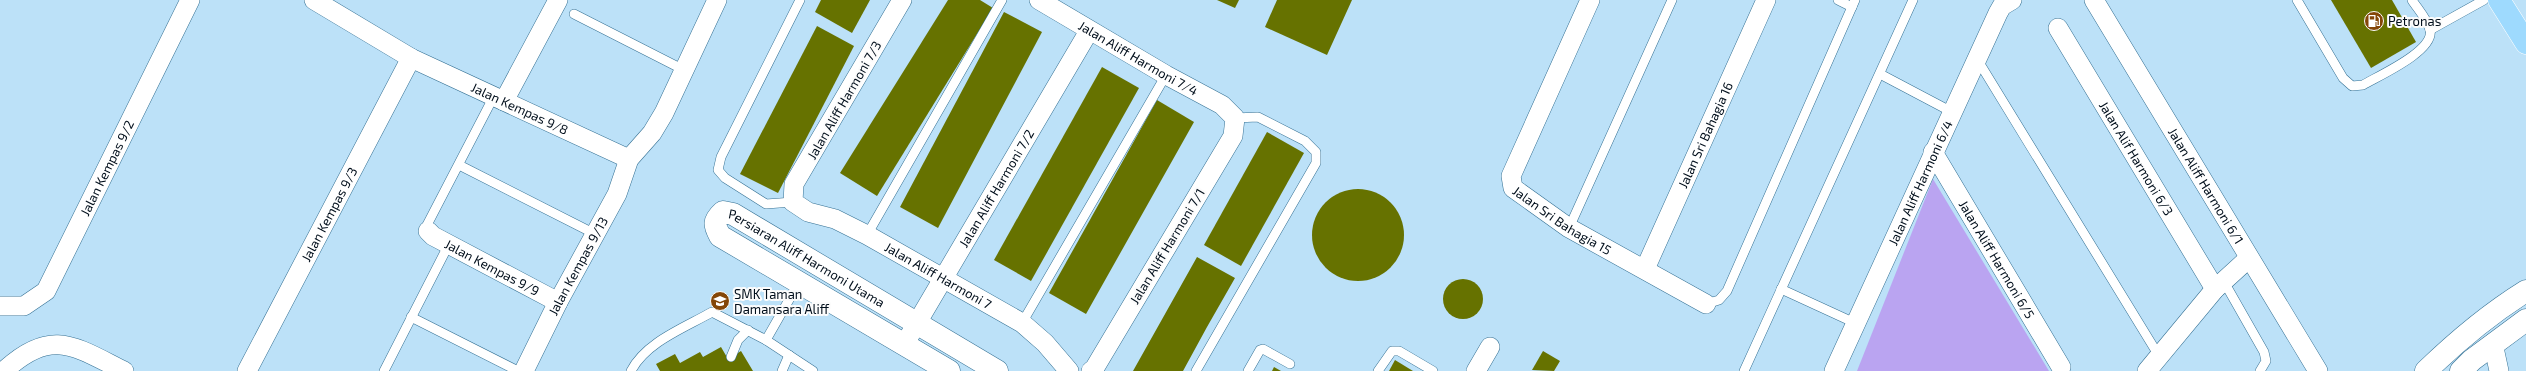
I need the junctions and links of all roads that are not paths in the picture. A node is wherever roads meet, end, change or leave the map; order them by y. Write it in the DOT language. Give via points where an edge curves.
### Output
graph roads {
  1 [pos="190,0"];
  2 [pos="558,0"];
  3 [pos="717,0"];
  4 [pos="800,0"];
  5 [pos="902,0"];
  6 [pos="1002,0"];
  7 [pos="1039,0"];
  8 [pos="1590,0"];
  9 [pos="1672,0"];
  10 [pos="1766,0"];
  11 [pos="1838,0"];
  12 [pos="1913,0"];
  13 [pos="2012,0"];
  14 [pos="2094,0"];
  15 [pos="2297,0"];
  16 [pos="2412,0"];
  17 [pos="2484,0"];
  18 [pos="2499,0"];
  19 [pos="326,3"];
  20 [pos="1853,3"];
  21 [pos="574,14"];
  22 [pos="2058,28"];
  23 [pos="2430,30"];
  24 [pos="1089,31"];
  25 [pos="2526,43"];
  26 [pos="411,58"];
  27 [pos="1977,59"];
  28 [pos="684,70"];
  29 [pos="1880,74"];
  30 [pos="1166,75"];
  31 [pos="499,98"];
  32 [pos="1952,112"];
  33 [pos="1235,118"];
  34 [pos="1933,152"];
  35 [pos="629,160"];
  36 [pos="459,165"];
  37 [pos="793,202"];
  38 [pos="1569,228"];
  39 [pos="428,231"];
  40 [pos="595,234"];
  41 [pos="867,235"];
  42 [pos="449,244"];
  43 [pos="2249,258"];
  44 [pos="1645,269"];
  45 [pos="944,278"];
  46 [pos="798,284"];
  47 [pos="2219,284"];
  48 [pos="1781,289"];
  49 [pos="2526,291"];
  50 [pos="558,302"];
  51 [pos="1706,304"];
  52 [pos="0,306"];
  53 [pos="412,317"];
  54 [pos="2526,320"];
  55 [pos="918,323"];
  56 [pos="1022,323"];
  57 [pos="1855,323"];
  58 [pos="748,330"];
  59 [pos="766,340"];
  60 [pos="2493,343"];
  61 [pos="904,345"];
  62 [pos="1490,347"];
  63 [pos="789,355"];
  64 [pos="731,357"];
  65 [pos="1290,364"];
  66 [pos="2153,364"];
  67 [pos="2061,367"];
  68 [pos="4,371"];
  69 [pos="124,371"];
  70 [pos="247,371"];
  71 [pos="384,371"];
  72 [pos="518,371"];
  73 [pos="524,371"];
  74 [pos="631,371"];
  75 [pos="782,371"];
  76 [pos="813,371"];
  77 [pos="949,371"];
  78 [pos="997,371"];
  79 [pos="1068,371"];
  80 [pos="1091,371"];
  81 [pos="1196,371"];
  82 [pos="1248,371"];
  83 [pos="1378,371"];
  84 [pos="1433,371"];
  85 [pos="1476,371"];
  86 [pos="1744,371"];
  87 [pos="1834,371"];
  88 [pos="2260,371"];
  89 [pos="2318,371"];
  90 [pos="2426,371"];
  91 [pos="2461,371"];
  92 [pos="2499,371"];
  1 -- 52 [label="street, Jalan Kempas 9/2" via="46,292 24,306"];
  2 -- 31 [label="street"];
  3 -- 28 [label="street"];
  4 -- 37 [label="lane" via="721,157 718,170 766,204"];
  5 -- 37 [label="street, Jalan Aliff Harmoni 7/3" via="794,184"];
  6 -- 41 [label="lane"];
  7 -- 24 [label="street, Jalan Aliff Harmoni 7/4"];
  8 -- 38 [label="street, Jalan Sri Bahagia 15" via="1511,176 1514,188 1521,195"];
  9 -- 38 [label="lane"];
  10 -- 44 [label="street, Jalan Sri Bahagia 16"];
  11 -- 20 [label="lane"];
  12 -- 29 [label="lane"];
  13 -- 27 [label="street, Jalan Aliff Harmoni 6/4" via="2002,6"];
  14 -- 43 [label="street, Jalan Aliff Harmoni 6/1"];
  15 -- 23 [label="lane" via="2343,78 2352,86 2362,85 2421,50 2429,39"];
  16 -- 23 [label="lane"];
  17 -- 23 [label="lane"];
  18 -- 25 [label="main road"];
  19 -- 26 [label="street, Jalan Kempas 9/8"];
  20 -- 51 [label="lane" via="1727,291 1719,300"];
  21 -- 28 [label="lane"];
  22 -- 47 [label="street, Jalan Alif Harmoni 6/3"];
  24 -- 30 [label="street, Jalan Aliff Harmoni 7/4"];
  24 -- 45 [label="street, Jalan Aliff Harmoni 7/2"];
  26 -- 31 [label="street, Jalan Kempas 9/8"];
  26 -- 70 [label="street, Jalan Kempas 9/3"];
  27 -- 32 [label="street, Jalan Aliff Harmoni 6/4"];
  27 -- 66 [label="lane"];
  28 -- 35 [label="street" via="652,133"];
  29 -- 32 [label="lane"];
  29 -- 48 [label="lane"];
  30 -- 33 [label="street, Jalan Aliff Harmoni 7/4" via="1222,105"];
  30 -- 56 [label="lane"];
  31 -- 35 [label="street, Jalan Kempas 9/8"];
  31 -- 36 [label="lane"];
  32 -- 34 [label="street, Jalan Aliff Harmoni 6/4"];
  33 -- 80 [label="street, Jalan Aliff Harmoni 7/1" via="1233,136 1094,370"];
  33 -- 81 [label="lane" via="1258,117 1305,141 1316,152 1316,163"];
  34 -- 57 [label="street, Jalan Aliff Harmoni 6/4"];
  34 -- 67 [label="street, Jalan Aliff Harmoni 6/5"];
  35 -- 40 [label="street, Jalan Kempas 9/13" via="617,194"];
  36 -- 39 [label="lane" via="427,225"];
  36 -- 40 [label="lane"];
  37 -- 41 [label="street, Jalan Aliff Harmoni 7" via="808,212 835,219"];
  38 -- 44 [label="street, Jalan Sri Bahagia 15"];
  39 -- 42 [label="street, Jalan Kempas 9/9"];
  40 -- 50 [label="street, Jalan Kempas 9/13"];
  41 -- 45 [label="street, Jalan Aliff Harmoni 7"];
  42 -- 50 [label="street, Jalan Kempas 9/9"];
  42 -- 53 [label="lane"];
  43 -- 47 [label="street"];
  43 -- 89 [label="street, Jalan Aliff Harmoni 6/1"];
  44 -- 51 [label="street, Jalan Sri Bahagia 15"];
  45 -- 55 [label="street, Jalan Aliff Harmoni 7/2"];
  45 -- 56 [label="street, Jalan Aliff Harmoni 7"];
  46 -- 55 [label="street, Persiaran Aliff Harmoni Utama" via="720,236 714,226 715,219 723,212 733,214"];
  46 -- 59 [label="lane"];
  46 -- 61 [label="street, Persiaran Aliff Harmoni Utama"];
  47 -- 66 [label="street"];
  47 -- 88 [label="lane" via="2264,352 2266,361"];
  48 -- 57 [label="lane"];
  48 -- 86 [label="lane"];
  49 -- 90 [label="street" via="2501,306 2455,343"];
  50 -- 73 [label="street, Jalan Kempas 9/13"];
  53 -- 71 [label="lane"];
  53 -- 72 [label="lane"];
  54 -- 60 [label="street"];
  55 -- 61 [label="street, Jalan Aliff Harmoni 7/2"];
  55 -- 78 [label="street, Persiaran Aliff Harmoni Utama"];
  56 -- 79 [label="street, Jalan Aliff Harmoni 7" via="1045,343"];
  57 -- 87 [label="street, Jalan Aliff Harmoni 6/4"];
  58 -- 59 [label="lane"];
  58 -- 64 [label="lane" via="738,340"];
  58 -- 74 [label="lane" via="712,312 653,346 638,358"];
  59 -- 63 [label="lane"];
  60 -- 91 [label="street"];
  60 -- 92 [label="street"];
  61 -- 77 [label="street, Persiaran Aliff Harmoni Utama"];
  62 -- 85 [label="street"];
  63 -- 75 [label="lane"];
  63 -- 76 [label="lane"];
  65 -- 82 [label="lane" via="1264,349 1260,350"];
  68 -- 69 [label="street" via="36,347 54,343 77,348"];
  83 -- 84 [label="lane" via="1392,351 1399,351"];
}
